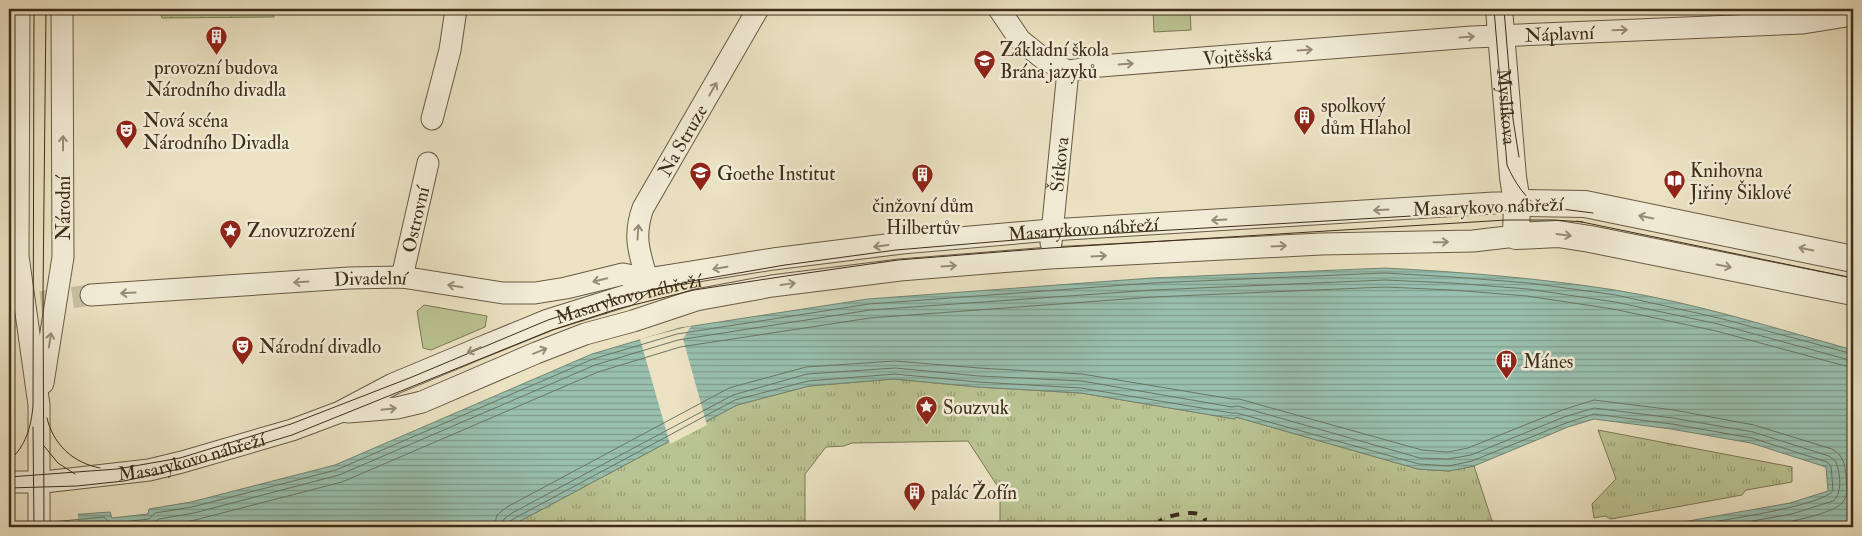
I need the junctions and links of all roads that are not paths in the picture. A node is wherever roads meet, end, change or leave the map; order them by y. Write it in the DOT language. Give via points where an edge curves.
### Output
graph roads {
  1 [pos="19,9"];
  2 [pos="62,9"];
  3 [pos="456,9"];
  4 [pos="758,9"];
  5 [pos="999,9"];
  6 [pos="1499,9"];
  7 [pos="1847,16"];
  8 [pos="1501,36"];
  9 [pos="1068,71"];
  10 [pos="432,119"];
  11 [pos="428,163"];
  12 [pos="1517,203"];
  13 [pos="1051,230"];
  14 [pos="1516,236"];
  15 [pos="1050,258"];
  16 [pos="1853,259"];
  17 [pos="402,277"];
  18 [pos="647,279"];
  19 [pos="1853,292"];
  20 [pos="91,295"];
  21 [pos="39,405"];
  22 [pos="340,412"];
  23 [pos="9,482"];
  24 [pos="39,482"];
  25 [pos="39,520"];
  1 -- 21 [label="street, Národní" via="18,256"];
  21 -- 2 [label="street, Národní, one-way" via="63,257"];
  3 -- 10 [label="street" via="450,50"];
  18 -- 4 [label="street, Na Struze, one-way" via="637,235 643,208"];
  5 -- 9 [label="street" via="1020,40 1034,53"];
  6 -- 8 [label="street, Myslíkova"];
  8 -- 7 [label="street, Náplavní, one-way" via="1803,23"];
  9 -- 8 [label="street, Vojtěšská, one-way"];
  8 -- 12 [label="street, Myslíkova"];
  9 -- 13 [label="street, Šítkova"];
  11 -- 17 [label="street, Ostrovní"];
  12 -- 13 [label="street, Masarykovo nábřeží, one-way"];
  12 -- 14 [label="street, Myslíkova"];
  16 -- 12 [label="street, Masarykovo nábřeží, one-way" via="1584,204"];
  13 -- 15 [label="street, Šítkova"];
  13 -- 18 [label="street, Masarykovo nábřeží, one-way" via="902,243"];
  15 -- 14 [label="street, Masarykovo nábřeží, one-way" via="1321,244 1473,241"];
  14 -- 19 [label="street, Masarykovo nábřeží, one-way" via="1558,234 1590,239"];
  22 -- 15 [label="street, Masarykovo nábřeží, one-way" via="397,408 422,402 560,343 696,300 772,286 900,270"];
  18 -- 17 [label="street, Divadelní, one-way" via="623,274 535,293 503,293"];
  17 -- 20 [label="street, Divadelní, one-way"];
  18 -- 22 [label="street, Masarykovo nábřeží, one-way" via="628,295 548,320 393,384"];
  21 -- 24 [label="street, Národní"];
  22 -- 24 [label="street, Masarykovo nábřeží" via="286,432 149,470"];
  23 -- 24 [label="street, Masarykovo nábřeží"];
  24 -- 25 [label="street, Národní"];
}
